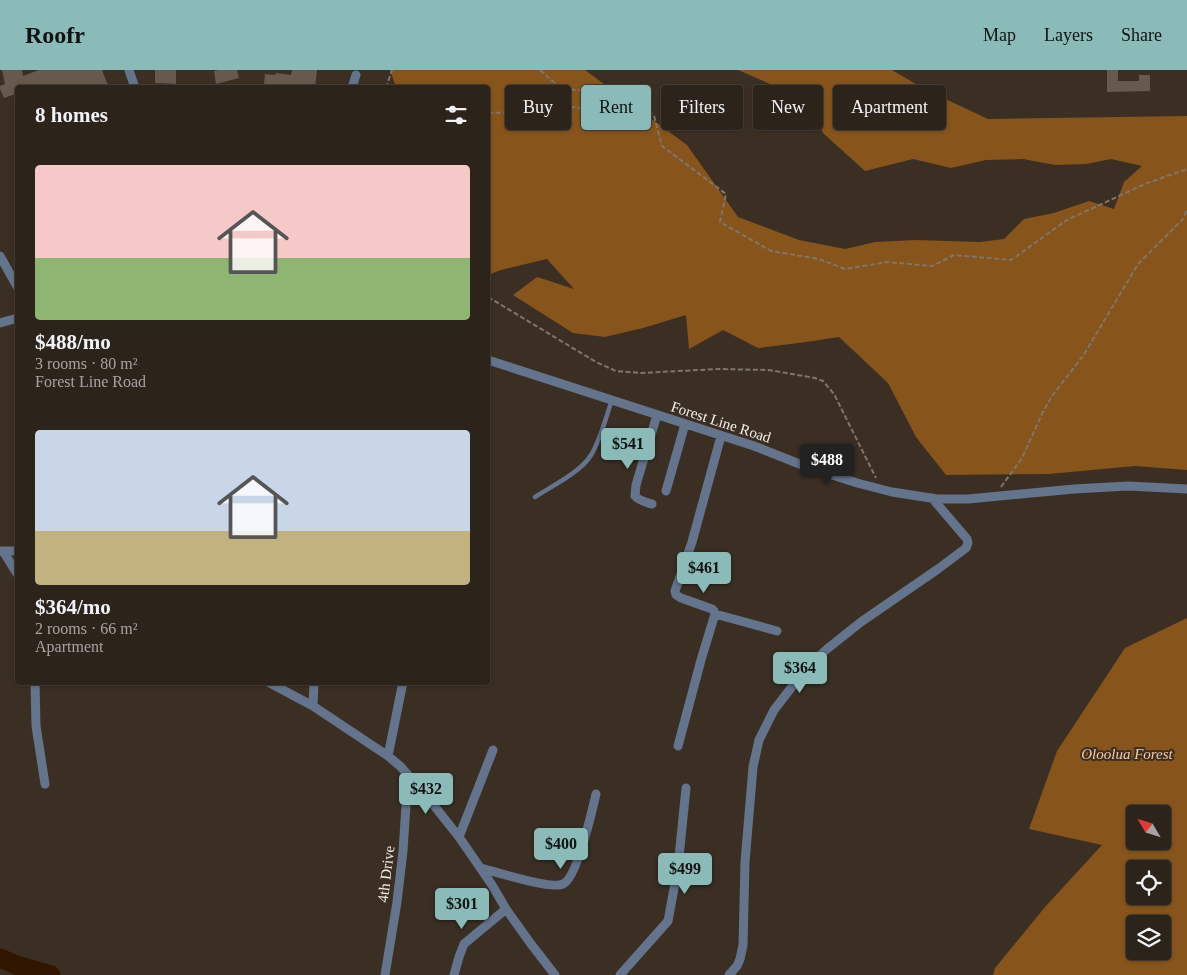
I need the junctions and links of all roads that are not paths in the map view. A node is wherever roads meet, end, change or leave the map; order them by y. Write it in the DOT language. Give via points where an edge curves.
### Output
graph roads {
  1 [pos="130,70"];
  2 [pos="356,75"];
  3 [pos="135,85"];
  4 [pos="353,85"];
  5 [pos="0,256"];
  6 [pos="15,283"];
  7 [pos="15,319"];
  8 [pos="0,323"];
  9 [pos="490,361"];
  10 [pos="612,400"];
  11 [pos="657,415"];
  12 [pos="685,424"];
  13 [pos="721,436"];
  14 [pos="1187,488"];
  15 [pos="666,491"];
  16 [pos="535,497"];
  17 [pos="932,498"];
  18 [pos="652,504"];
  19 [pos="2,551"];
  20 [pos="15,551"];
  21 [pos="15,570"];
  22 [pos="715,614"];
  23 [pos="777,631"];
  24 [pos="35,685"];
  25 [pos="274,685"];
  26 [pos="314,685"];
  27 [pos="402,685"];
  28 [pos="313,706"];
  29 [pos="678,746"];
  30 [pos="493,750"];
  31 [pos="388,756"];
  32 [pos="408,775"];
  33 [pos="45,784"];
  34 [pos="686,788"];
  35 [pos="596,794"];
  36 [pos="459,836"];
  37 [pos="480,868"];
  38 [pos="506,909"];
  39 [pos="385,975"];
  40 [pos="454,975"];
  41 [pos="555,975"];
  42 [pos="620,975"];
  43 [pos="729,975"];
  1 -- 3 [label="street"];
  2 -- 4 [label="street"];
  5 -- 6 [label="street"];
  7 -- 8 [label="street"];
  9 -- 10 [label="street, Forest Line Road"];
  10 -- 11 [label="street, Forest Line Road"];
  10 -- 16 [label="lane" via="591,456 582,466"];
  11 -- 12 [label="street, Forest Line Road"];
  11 -- 18 [label="street" via="635,496"];
  12 -- 13 [label="street, Forest Line Road"];
  12 -- 15 [label="street"];
  13 -- 17 [label="street, Forest Line Road" via="857,483"];
  13 -- 22 [label="street" via="675,591 681,598 712,609"];
  14 -- 17 [label="street, Forest Line Road" via="1128,486 968,499"];
  17 -- 43 [label="street" via="967,539 966,548 861,622 808,666 774,710 759,740 753,767 745,862 743,945 737,966"];
  19 -- 20 [label="street"];
  19 -- 21 [label="street"];
  22 -- 23 [label="street"];
  22 -- 29 [label="street"];
  24 -- 33 [label="street" via="36,726"];
  25 -- 28 [label="street"];
  26 -- 28 [label="street"];
  27 -- 31 [label="street"];
  28 -- 31 [label="street"];
  30 -- 36 [label="street"];
  31 -- 32 [label="street"];
  32 -- 36 [label="street"];
  32 -- 39 [label="street, 4th Drive" via="403,851"];
  34 -- 42 [label="street" via="678,867 668,921"];
  35 -- 37 [label="street" via="575,867 562,885 544,884"];
  36 -- 37 [label="street"];
  37 -- 38 [label="street"];
  38 -- 40 [label="street" via="464,944"];
  38 -- 41 [label="street"];
}
